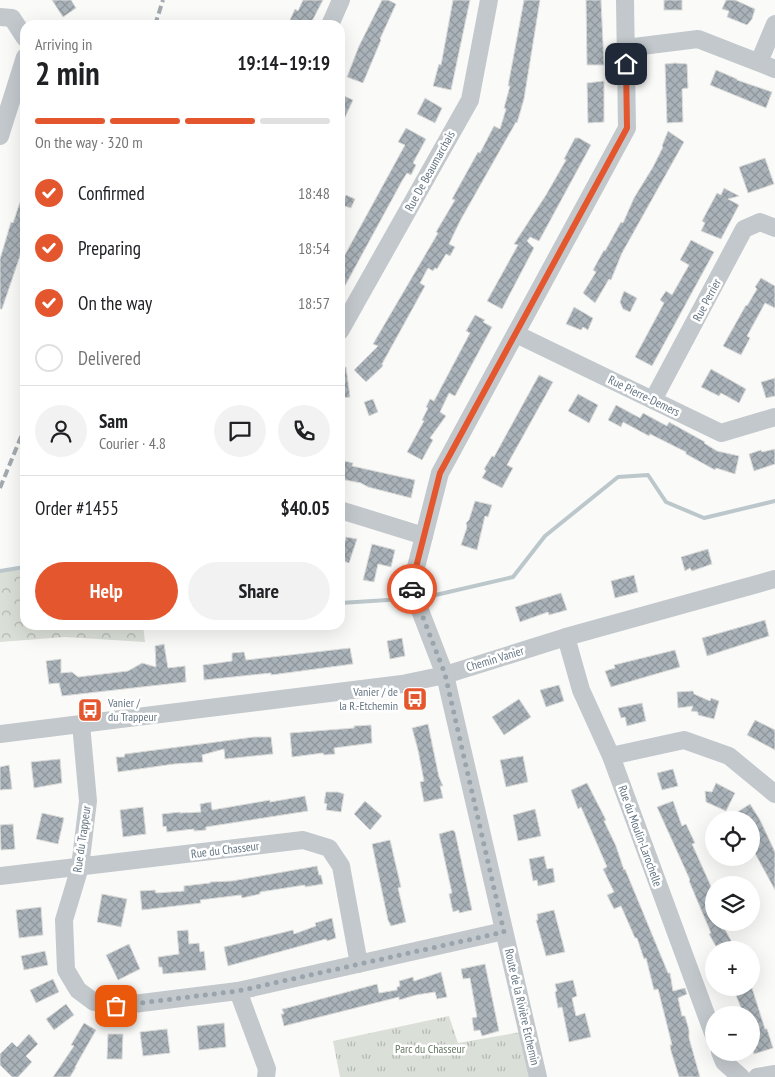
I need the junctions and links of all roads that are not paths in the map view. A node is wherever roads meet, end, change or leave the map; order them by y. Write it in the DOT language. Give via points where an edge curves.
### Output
graph roads {
  1 [pos="341,0"];
  2 [pos="489,0"];
  3 [pos="625,0"];
  4 [pos="6,17"];
  5 [pos="332,20"];
  6 [pos="775,24"];
  7 [pos="20,32"];
  8 [pos="626,48"];
  9 [pos="758,62"];
  10 [pos="775,69"];
  11 [pos="20,73"];
  12 [pos="0,136"];
  13 [pos="775,228"];
  14 [pos="345,323"];
  15 [pos="516,334"];
  16 [pos="653,400"];
  17 [pos="775,417"];
  18 [pos="345,512"];
  19 [pos="424,536"];
  20 [pos="775,579"];
  21 [pos="566,637"];
  22 [pos="445,674"];
  23 [pos="81,724"];
  24 [pos="0,734"];
  25 [pos="611,756"];
  26 [pos="775,794"];
  27 [pos="80,868"];
  28 [pos="0,876"];
  29 [pos="504,932"];
  30 [pos="359,964"];
  31 [pos="238,991"];
  32 [pos="705,1012"];
  33 [pos="724,1061"];
  34 [pos="775,1074"];
  35 [pos="266,1077"];
  36 [pos="538,1077"];
  37 [pos="741,1077"];
  38 [pos="757,1077"];
  1 -- 5 [label="street"];
  2 -- 14 [label="street, Rue De Beaumarchais" via="470,100"];
  3 -- 8 [label="street, Route de la Rivière Etchemin"];
  4 -- 7 [label="street"];
  6 -- 9 [label="street"];
  8 -- 9 [label="street" via="698,39"];
  8 -- 15 [label="street, Route de la Rivière Etchemin" via="627,128"];
  9 -- 10 [label="street"];
  11 -- 12 [label="street"];
  13 -- 16 [label="street, Rue Perrier" via="760,222 744,229"];
  15 -- 16 [label="street, Rue Pierre-Demers"];
  15 -- 19 [label="street, Route de la Rivière Etchemin" via="440,473"];
  16 -- 17 [label="street, Rue Pierre-Demers" via="721,434"];
  18 -- 19 [label="street"];
  19 -- 22 [label="street, Route de la Rivière Etchemin" via="411,587"];
  20 -- 21 [label="street, Chemin Vanier"];
  21 -- 22 [label="street, Chemin Vanier"];
  21 -- 25 [label="street, Rue du Moulin-Larochelle" via="581,690"];
  22 -- 23 [label="street, Chemin Vanier" via="402,684"];
  22 -- 29 [label="street, Route de la Rivière Etchemin"];
  23 -- 24 [label="street, Chemin Vanier"];
  23 -- 27 [label="street, Rue du Trappeur" via="88,801"];
  25 -- 26 [label="street" via="684,740 729,756"];
  25 -- 32 [label="street, Rue du Moulin-Larochelle"];
  27 -- 28 [label="street, Rue du Chasseur"];
  27 -- 30 [label="street, Rue du Chasseur" via="302,840 329,848 341,866"];
  27 -- 31 [label="street, Rue du Trappeur" via="64,920 66,970 78,990 94,1002 116,1006"];
  29 -- 30 [label="street, Rue du Trappeur"];
  29 -- 36 [label="street, Route de la Rivière Etchemin"];
  30 -- 31 [label="street, Rue du Trappeur"];
  31 -- 35 [label="street"];
  33 -- 37 [label="street"];
  34 -- 38 [label="street"];
}
